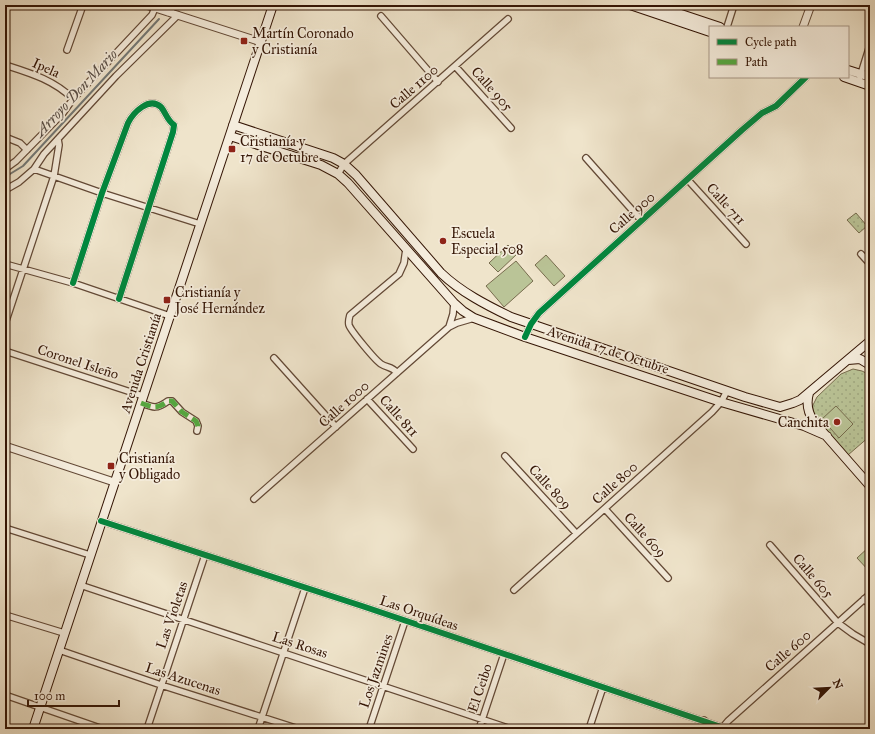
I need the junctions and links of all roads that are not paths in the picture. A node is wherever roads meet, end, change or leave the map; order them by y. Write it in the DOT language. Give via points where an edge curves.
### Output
graph roads {
  1 [pos="7,5"];
  2 [pos="83,5"];
  3 [pos="146,5"];
  4 [pos="174,5"];
  5 [pos="273,5"];
  6 [pos="630,5"];
  7 [pos="734,5"];
  8 [pos="811,5"];
  9 [pos="654,7"];
  10 [pos="155,8"];
  11 [pos="5,12"];
  12 [pos="168,12"];
  13 [pos="178,15"];
  14 [pos="381,16"];
  15 [pos="508,19"];
  16 [pos="717,26"];
  17 [pos="727,26"];
  18 [pos="803,26"];
  19 [pos="709,32"];
  20 [pos="261,42"];
  21 [pos="870,45"];
  22 [pos="67,50"];
  23 [pos="5,65"];
  24 [pos="455,66"];
  25 [pos="849,71"];
  26 [pos="849,77"];
  27 [pos="870,77"];
  28 [pos="805,78"];
  29 [pos="860,78"];
  30 [pos="438,82"];
  31 [pos="870,86"];
  32 [pos="73,99"];
  33 [pos="233,125"];
  34 [pos="511,128"];
  35 [pos="230,136"];
  36 [pos="5,138"];
  37 [pos="58,139"];
  38 [pos="27,150"];
  39 [pos="586,158"];
  40 [pos="344,164"];
  41 [pos="5,169"];
  42 [pos="34,169"];
  43 [pos="338,174"];
  44 [pos="54,176"];
  45 [pos="688,180"];
  46 [pos="5,190"];
  47 [pos="102,193"];
  48 [pos="148,208"];
  49 [pos="641,220"];
  50 [pos="200,224"];
  51 [pos="746,244"];
  52 [pos="406,249"];
  53 [pos="861,254"];
  54 [pos="5,264"];
  55 [pos="870,264"];
  56 [pos="23,270"];
  57 [pos="449,280"];
  58 [pos="73,283"];
  59 [pos="441,289"];
  60 [pos="119,299"];
  61 [pos="454,303"];
  62 [pos="170,316"];
  63 [pos="474,318"];
  64 [pos="5,324"];
  65 [pos="531,324"];
  66 [pos="450,326"];
  67 [pos="525,338"];
  68 [pos="870,341"];
  69 [pos="5,351"];
  70 [pos="274,358"];
  71 [pos="848,360"];
  72 [pos="870,365"];
  73 [pos="397,373"];
  74 [pos="727,391"];
  75 [pos="809,393"];
  76 [pos="142,399"];
  77 [pos="367,399"];
  78 [pos="721,402"];
  79 [pos="336,427"];
  80 [pos="197,431"];
  81 [pos="827,436"];
  82 [pos="5,446"];
  83 [pos="413,449"];
  84 [pos="505,456"];
  85 [pos="114,482"];
  86 [pos="870,486"];
  87 [pos="254,499"];
  88 [pos="604,509"];
  89 [pos="101,521"];
  90 [pos="5,528"];
  91 [pos="576,533"];
  92 [pos="770,545"];
  93 [pos="90,555"];
  94 [pos="205,555"];
  95 [pos="668,578"];
  96 [pos="80,585"];
  97 [pos="305,588"];
  98 [pos="514,590"];
  99 [pos="870,594"];
  100 [pos="864,599"];
  101 [pos="870,605"];
  102 [pos="5,615"];
  103 [pos="183,620"];
  104 [pos="405,621"];
  105 [pos="838,623"];
  106 [pos="64,633"];
  107 [pos="870,644"];
  108 [pos="59,650"];
  109 [pos="283,653"];
  110 [pos="504,654"];
  111 [pos="161,685"];
  112 [pos="383,686"];
  113 [pos="604,688"];
  114 [pos="5,695"];
  115 [pos="40,707"];
  116 [pos="262,717"];
  117 [pos="483,719"];
  118 [pos="704,720"];
  119 [pos="725,728"];
  120 [pos="33,729"];
  121 [pos="103,729"];
  122 [pos="147,729"];
  123 [pos="258,729"];
  124 [pos="300,729"];
  125 [pos="369,729"];
  126 [pos="479,729"];
  127 [pos="511,729"];
  128 [pos="589,729"];
  129 [pos="701,729"];
  1 -- 11 [label="street"];
  2 -- 22 [label="street"];
  3 -- 10 [label="street"];
  4 -- 12 [label="street"];
  5 -- 20 [label="main road, Avenida Cristianía"];
  6 -- 9 [label="main road"];
  7 -- 17 [label="street"];
  8 -- 18 [label="street"];
  9 -- 16 [label="main road"];
  9 -- 19 [label="main road"];
  10 -- 12 [label="street"];
  10 -- 32 [label="street" via="152,15"];
  12 -- 13 [label="street"];
  13 -- 20 [label="street"];
  13 -- 37 [label="street" via="116,76"];
  14 -- 30 [label="street"];
  15 -- 24 [label="street, Calle 1100"];
  20 -- 33 [label="main road, Avenida Cristianía"];
  21 -- 29 [label="street"];
  23 -- 32 [label="street, Ipela" via="44,78 64,90"];
  24 -- 30 [label="street, Calle 1100"];
  24 -- 34 [label="street, Calle 905"];
  25 -- 29 [label="main road"];
  26 -- 29 [label="main road"];
  27 -- 29 [label="main road"];
  28 -- 45 [label="street, Calle 900" via="776,106 762,113"];
  29 -- 31 [label="main road"];
  30 -- 40 [label="street, Calle 1100"];
  32 -- 38 [label="street"];
  33 -- 35 [label="main road, Avenida Cristianía"];
  33 -- 40 [label="main road, Avenida 17 de Octubre" via="325,155"];
  35 -- 43 [label="main road, Avenida 17 de Octubre" via="321,165"];
  35 -- 50 [label="main road, Avenida Cristianía"];
  36 -- 38 [label="street"];
  37 -- 42 [label="street"];
  37 -- 44 [label="street"];
  38 -- 41 [label="street"];
  39 -- 49 [label="street"];
  40 -- 43 [label="street, Calle 1100"];
  40 -- 57 [label="main road, Avenida 17 de Octubre"];
  42 -- 44 [label="street"];
  42 -- 46 [label="street"];
  43 -- 52 [label="main road, Avenida 17 de Octubre"];
  44 -- 47 [label="street"];
  44 -- 56 [label="street"];
  45 -- 49 [label="street, Calle 900"];
  45 -- 51 [label="street, Calle 711"];
  47 -- 48 [label="street"];
  47 -- 48 [label="street" via="131,116 146,105 158,105 174,125"];
  47 -- 58 [label="street"];
  48 -- 50 [label="street"];
  48 -- 60 [label="street"];
  49 -- 65 [label="street, Calle 900" via="539,313"];
  50 -- 62 [label="main road, Avenida Cristianía"];
  52 -- 59 [label="main road, Avenida 17 de Octubre"];
  52 -- 73 [label="street" via="404,263 398,274 350,316 349,322 350,328 378,361 394,368"];
  53 -- 55 [label="street"];
  54 -- 56 [label="street"];
  56 -- 58 [label="street"];
  56 -- 64 [label="street"];
  57 -- 59 [label="street"];
  57 -- 65 [label="main road, Avenida 17 de Octubre" via="486,304"];
  58 -- 60 [label="street"];
  59 -- 61 [label="main road, Avenida 17 de Octubre"];
  60 -- 62 [label="street"];
  61 -- 63 [label="main road, Avenida 17 de Octubre"];
  61 -- 66 [label="street"];
  62 -- 76 [label="main road, Avenida Cristianía"];
  63 -- 66 [label="street, Calle 1000"];
  63 -- 67 [label="main road, Avenida 17 de Octubre"];
  65 -- 67 [label="street, Calle 900"];
  65 -- 74 [label="main road, Avenida 17 de Octubre"];
  66 -- 73 [label="street, Calle 1000"];
  67 -- 78 [label="main road, Avenida 17 de Octubre"];
  68 -- 71 [label="main road, Avenida 17 de Octubre"];
  69 -- 76 [label="street, Coronel Isleño"];
  70 -- 79 [label="street"];
  71 -- 72 [label="main road" via="860,359"];
  71 -- 75 [label="main road, Avenida 17 de Octubre"];
  73 -- 77 [label="street, Calle 1000"];
  74 -- 75 [label="main road, Avenida 17 de Octubre" via="780,407 793,403"];
  74 -- 78 [label="street, Calle 800"];
  75 -- 81 [label="main road" via="811,417"];
  76 -- 80 [label="street, Coronel Isleño" via="156,407 172,401 182,412 196,421"];
  76 -- 85 [label="main road, Avenida Cristianía"];
  77 -- 79 [label="street, Calle 1000"];
  77 -- 83 [label="street, Calle 811"];
  78 -- 81 [label="main road, Avenida 17 de Octubre" via="804,426"];
  78 -- 88 [label="street, Calle 800"];
  79 -- 87 [label="street, Calle 1000"];
  81 -- 86 [label="main road"];
  82 -- 85 [label="street"];
  84 -- 91 [label="street, Calle 809"];
  85 -- 89 [label="main road, Avenida Cristianía"];
  88 -- 91 [label="street, Calle 800"];
  88 -- 95 [label="street, Calle 609"];
  89 -- 93 [label="main road, Avenida Cristianía"];
  89 -- 94 [label="street, Las Orquídeas"];
  90 -- 93 [label="street"];
  91 -- 98 [label="street, Calle 800"];
  92 -- 105 [label="street, Calle 605"];
  93 -- 96 [label="main road, Avenida Cristianía"];
  94 -- 97 [label="street, Las Orquídeas"];
  94 -- 103 [label="street, Las Violetas"];
  96 -- 103 [label="street, Las Rosas"];
  96 -- 106 [label="main road, Avenida Cristianía"];
  97 -- 104 [label="street, Las Orquídeas"];
  97 -- 109 [label="street"];
  99 -- 100 [label="street, Calle 600"];
  100 -- 101 [label="street"];
  100 -- 105 [label="street, Calle 600"];
  102 -- 106 [label="street"];
  103 -- 109 [label="street, Las Rosas"];
  103 -- 111 [label="street, Las Violetas"];
  104 -- 110 [label="street, Las Orquídeas"];
  104 -- 112 [label="street, Los Jazmines"];
  105 -- 107 [label="street, Calle 605"];
  105 -- 119 [label="street, Calle 600" via="728,721"];
  106 -- 108 [label="main road, Avenida Cristianía"];
  108 -- 111 [label="street, Las Azucenas"];
  108 -- 115 [label="main road, Avenida Cristianía"];
  109 -- 112 [label="street, Las Rosas"];
  109 -- 116 [label="street"];
  110 -- 113 [label="street, Las Orquídeas"];
  110 -- 117 [label="street, El Ceibo"];
  111 -- 116 [label="street, Las Azucenas"];
  111 -- 122 [label="street, Las Violetas"];
  112 -- 117 [label="street, Las Rosas"];
  112 -- 125 [label="street, Los Jazmines"];
  113 -- 118 [label="street, Las Orquídeas"];
  113 -- 128 [label="street"];
  114 -- 115 [label="street"];
  115 -- 120 [label="main road, Avenida Cristianía"];
  115 -- 121 [label="street"];
  116 -- 123 [label="street"];
  116 -- 124 [label="street, Las Azucenas"];
  117 -- 126 [label="street, El Ceibo"];
  117 -- 127 [label="street, Las Rosas"];
  118 -- 119 [label="street, Las Orquídeas"];
  118 -- 129 [label="street"];
}
